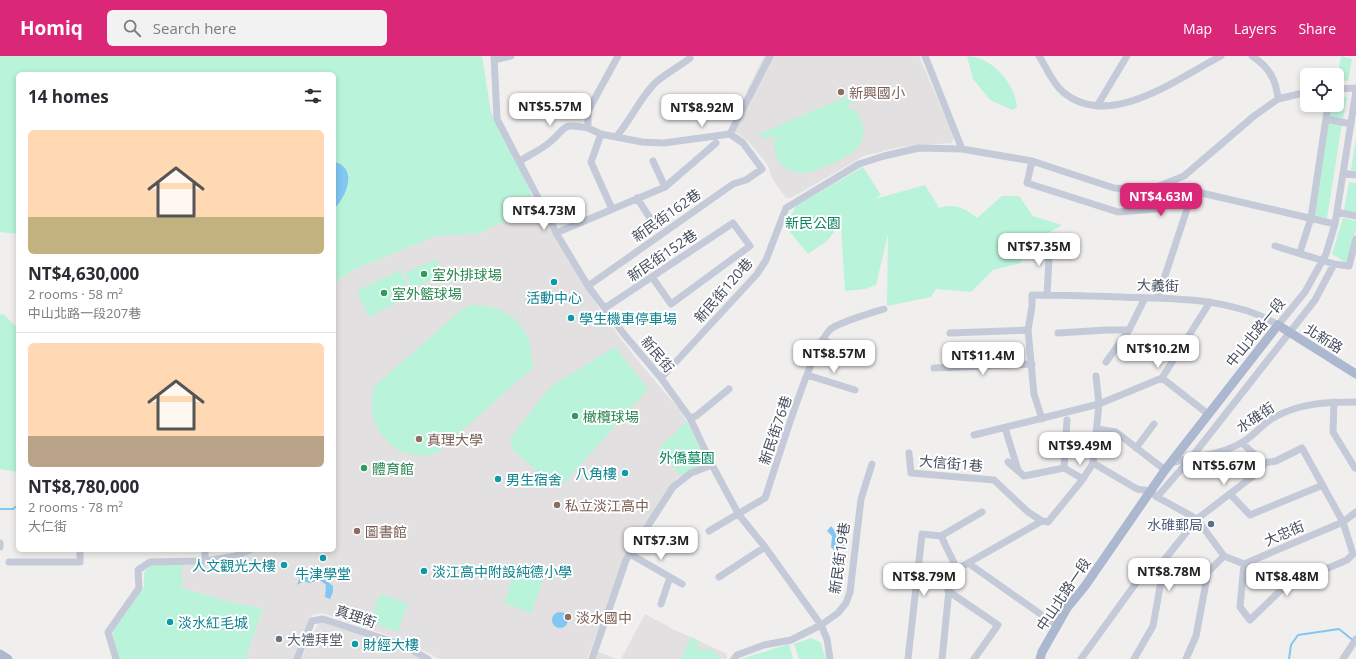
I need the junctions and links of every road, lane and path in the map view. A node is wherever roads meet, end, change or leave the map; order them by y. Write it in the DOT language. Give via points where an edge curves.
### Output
graph roads {
  1 [pos="511,56"];
  2 [pos="618,56"];
  3 [pos="770,56"];
  4 [pos="925,56"];
  5 [pos="1039,56"];
  6 [pos="1127,56"];
  7 [pos="1221,56"];
  8 [pos="1252,56"];
  9 [pos="494,58"];
  10 [pos="690,58"];
  11 [pos="1356,88"];
  12 [pos="1344,89"];
  13 [pos="1356,91"];
  14 [pos="1300,94"];
  15 [pos="1278,99"];
  16 [pos="1097,106"];
  17 [pos="1327,112"];
  18 [pos="1326,119"];
  19 [pos="588,128"];
  20 [pos="1352,128"];
  21 [pos="601,134"];
  22 [pos="730,134"];
  23 [pos="616,137"];
  24 [pos="716,144"];
  25 [pos="962,149"];
  26 [pos="1032,160"];
  27 [pos="520,161"];
  28 [pos="653,161"];
  29 [pos="1343,173"];
  30 [pos="1356,176"];
  31 [pos="665,187"];
  32 [pos="1193,190"];
  33 [pos="637,198"];
  34 [pos="612,209"];
  35 [pos="1337,212"];
  36 [pos="1356,216"];
  37 [pos="650,218"];
  38 [pos="1311,218"];
  39 [pos="1334,224"];
  40 [pos="556,233"];
  41 [pos="1356,239"];
  42 [pos="1050,241"];
  43 [pos="1275,246"];
  44 [pos="1300,252"];
  45 [pos="1322,260"];
  46 [pos="1334,264"];
  47 [pos="652,277"];
  48 [pos="588,286"];
  49 [pos="1047,295"];
  50 [pos="1158,297"];
  51 [pos="1145,298"];
  52 [pos="1210,302"];
  53 [pos="605,308"];
  54 [pos="884,308"];
  55 [pos="1278,325"];
  56 [pos="1028,330"];
  57 [pos="1129,330"];
  58 [pos="950,333"];
  59 [pos="1058,333"];
  60 [pos="1290,333"];
  61 [pos="822,340"];
  62 [pos="868,358"];
  63 [pos="1106,362"];
  64 [pos="1032,364"];
  65 [pos="934,368"];
  66 [pos="1356,374"];
  67 [pos="807,375"];
  68 [pos="1096,376"];
  69 [pos="661,378"];
  70 [pos="1162,378"];
  71 [pos="729,389"];
  72 [pos="855,390"];
  73 [pos="1334,402"];
  74 [pos="1356,402"];
  75 [pos="1099,404"];
  76 [pos="1208,414"];
  77 [pos="690,418"];
  78 [pos="1042,419"];
  79 [pos="1068,420"];
  80 [pos="1154,424"];
  81 [pos="1005,428"];
  82 [pos="1098,429"];
  83 [pos="974,435"];
  84 [pos="1242,443"];
  85 [pos="1136,448"];
  86 [pos="909,453"];
  87 [pos="1191,458"];
  88 [pos="1008,462"];
  89 [pos="1093,463"];
  90 [pos="1264,463"];
  91 [pos="872,464"];
  92 [pos="712,465"];
  93 [pos="1168,467"];
  94 [pos="1064,468"];
  95 [pos="1355,468"];
  96 [pos="1018,470"];
  97 [pos="1083,479"];
  98 [pos="1323,485"];
  99 [pos="1154,494"];
  100 [pos="1230,494"];
  101 [pos="982,512"];
  102 [pos="1356,512"];
  103 [pos="739,515"];
  104 [pos="1197,519"];
  105 [pos="1045,522"];
  106 [pos="1343,522"];
  107 [pos="708,531"];
  108 [pos="941,536"];
  109 [pos="0,543"];
  110 [pos="765,547"];
  111 [pos="0,548"];
  112 [pos="80,552"];
  113 [pos="205,552"];
  114 [pos="245,552"];
  115 [pos="630,554"];
  116 [pos="1224,556"];
  117 [pos="205,561"];
  118 [pos="10,562"];
  119 [pos="968,563"];
  120 [pos="1244,564"];
  121 [pos="957,569"];
  122 [pos="670,577"];
  123 [pos="720,577"];
  124 [pos="1136,583"];
  125 [pos="682,584"];
  126 [pos="948,590"];
  127 [pos="662,604"];
  128 [pos="1056,624"];
  129 [pos="821,625"];
  130 [pos="1356,639"];
  131 [pos="0,654"];
  132 [pos="1039,657"];
  133 [pos="8,659"];
  134 [pos="116,659"];
  135 [pos="297,659"];
  136 [pos="428,659"];
  137 [pos="592,659"];
  138 [pos="734,659"];
  139 [pos="830,659"];
  140 [pos="908,659"];
  141 [pos="942,659"];
  142 [pos="974,659"];
  143 [pos="1081,659"];
  144 [pos="1134,659"];
  145 [pos="1186,659"];
  146 [pos="1343,659"];
  1 -- 9 [label="street"];
  2 -- 19 [label="street" via="588,111"];
  3 -- 22 [label="street"];
  4 -- 25 [label="street"];
  5 -- 16 [label="street" via="1063,92 1074,99"];
  6 -- 16 [label="street"];
  7 -- 16 [label="street" via="1145,97 1118,105"];
  8 -- 15 [label="street" via="1268,69 1277,86"];
  9 -- 27 [label="street, 新民街" via="497,119 505,138"];
  10 -- 23 [label="street" via="655,83"];
  11 -- 12 [label="street"];
  13 -- 20 [label="street, 中山北路一段"];
  14 -- 15 [label="street"];
  15 -- 26 [label="street" via="1254,116 1184,176 1149,190 1114,188"];
  17 -- 18 [label="street"];
  18 -- 20 [label="street"];
  18 -- 38 [label="street"];
  19 -- 21 [label="street"];
  19 -- 27 [label="street" via="566,126 550,142"];
  20 -- 29 [label="street, 中山北路一段"];
  21 -- 23 [label="street"];
  21 -- 34 [label="street" via="591,162"];
  22 -- 23 [label="street" via="664,143"];
  22 -- 48 [label="street, 新民街162巷" via="743,144 762,169 746,180 732,184"];
  24 -- 31 [label="street"];
  25 -- 26 [label="street"];
  25 -- 69 [label="street, 新民街120巷" via="919,148 859,164 786,208 766,260 757,274"];
  26 -- 32 [label="street" via="1027,183 1118,212 1155,209 1178,202"];
  27 -- 40 [label="street, 新民街"];
  28 -- 31 [label="street"];
  29 -- 30 [label="street"];
  29 -- 35 [label="street, 中山北路一段"];
  31 -- 33 [label="street"];
  32 -- 38 [label="street"];
  32 -- 50 [label="street"];
  33 -- 34 [label="street"];
  33 -- 37 [label="street"];
  34 -- 40 [label="street"];
  35 -- 36 [label="street"];
  35 -- 39 [label="street, 中山北路一段"];
  38 -- 39 [label="street"];
  38 -- 44 [label="street"];
  39 -- 45 [label="street, 中山北路一段"];
  40 -- 48 [label="street, 新民街"];
  41 -- 46 [label="street" via="1349,266"];
  42 -- 49 [label="street"];
  43 -- 44 [label="street"];
  44 -- 45 [label="street"];
  45 -- 46 [label="street"];
  45 -- 55 [label="street, 中山北路一段" via="1305,292"];
  46 -- 60 [label="street" via="1315,300"];
  47 -- 47 [label="street, 新民街152巷" via="733,223 750,246 671,304"];
  47 -- 53 [label="street, 新民街152巷"];
  48 -- 53 [label="street, 新民街"];
  49 -- 51 [label="street, 大義街"];
  49 -- 56 [label="street, 大義街" via="1032,295"];
  50 -- 51 [label="street, 大義街"];
  50 -- 52 [label="street, 大義街"];
  51 -- 57 [label="street"];
  52 -- 55 [label="street, 大義街" via="1262,315"];
  52 -- 70 [label="street"];
  53 -- 69 [label="street, 新民街"];
  54 -- 61 [label="street, 新民街76巷" via="832,329"];
  55 -- 60 [label="main road, 北新路"];
  55 -- 76 [label="main road, 中山北路一段"];
  56 -- 58 [label="street"];
  56 -- 64 [label="street"];
  57 -- 59 [label="street"];
  57 -- 63 [label="street"];
  60 -- 66 [label="main road, 北新路"];
  60 -- 87 [label="street"];
  61 -- 62 [label="street"];
  61 -- 67 [label="street, 新民街76巷"];
  64 -- 65 [label="street"];
  64 -- 78 [label="street" via="1034,394"];
  67 -- 72 [label="street"];
  67 -- 103 [label="street, 新民街76巷" via="765,498"];
  68 -- 75 [label="street"];
  69 -- 77 [label="street, 新民街"];
  70 -- 75 [label="street"];
  70 -- 76 [label="street"];
  71 -- 77 [label="street"];
  73 -- 74 [label="street, 水碓街"];
  73 -- 84 [label="street, 水碓街" via="1300,406 1272,418"];
  73 -- 95 [label="street" via="1333,432"];
  75 -- 78 [label="street"];
  75 -- 82 [label="street"];
  76 -- 93 [label="main road, 中山北路一段"];
  77 -- 92 [label="street, 新民街"];
  78 -- 81 [label="street"];
  79 -- 94 [label="street"];
  80 -- 85 [label="street"];
  81 -- 83 [label="street"];
  81 -- 96 [label="street"];
  82 -- 85 [label="street" via="1116,432"];
  82 -- 89 [label="street"];
  84 -- 87 [label="street, 水碓街"];
  84 -- 90 [label="street"];
  85 -- 93 [label="street"];
  86 -- 105 [label="street, 大信街1巷" via="911,473 994,480 1028,512"];
  87 -- 93 [label="street, 水碓街"];
  87 -- 99 [label="street"];
  88 -- 96 [label="street"];
  89 -- 97 [label="street"];
  89 -- 99 [label="street" via="1137,489"];
  90 -- 98 [label="street" via="1276,461 1302,448"];
  90 -- 100 [label="street" via="1260,470"];
  91 -- 129 [label="street, 新民街19巷" via="861,500 850,592 838,613"];
  92 -- 103 [label="street, 新民街"];
  92 -- 115 [label="street" via="691,473 673,487"];
  93 -- 99 [label="main road, 中山北路一段"];
  94 -- 96 [label="street" via="1024,476"];
  94 -- 97 [label="street"];
  97 -- 105 [label="street"];
  98 -- 100 [label="street" via="1250,515"];
  98 -- 106 [label="street"];
  99 -- 104 [label="street"];
  99 -- 128 [label="main road, 中山北路一段"];
  100 -- 104 [label="street"];
  101 -- 108 [label="street"];
  102 -- 106 [label="street, 大忠街"];
  103 -- 107 [label="street, 新民街76巷"];
  103 -- 110 [label="street, 新民街"];
  104 -- 116 [label="street"];
  104 -- 144 [label="street" via="1165,559 1154,626"];
  105 -- 119 [label="street"];
  106 -- 120 [label="street, 大忠街"];
  106 -- 120 [label="street" via="1353,554 1347,560 1284,587 1250,620 1240,607"];
  108 -- 121 [label="street"];
  108 -- 140 [label="street" via="922,534"];
  109 -- 111 [label="street"];
  110 -- 123 [label="street"];
  110 -- 129 [label="street, 新民街"];
  112 -- 118 [label="street" via="80,562"];
  113 -- 117 [label="street"];
  114 -- 117 [label="street"];
  115 -- 122 [label="street"];
  115 -- 137 [label="street"];
  116 -- 120 [label="street"];
  116 -- 145 [label="street" via="1208,572 1196,636"];
  117 -- 134 [label="street" via="150,562 138,570 139,588 108,632"];
  119 -- 121 [label="street"];
  119 -- 128 [label="street"];
  121 -- 126 [label="street" via="950,580"];
  122 -- 125 [label="street"];
  122 -- 127 [label="street"];
  124 -- 143 [label="street"];
  126 -- 141 [label="street"];
  126 -- 142 [label="street" via="998,625"];
  128 -- 132 [label="main road, 中山北路一段"];
  129 -- 138 [label="street, 新民街19巷" via="790,640 764,645"];
  129 -- 139 [label="street, 新民街" via="827,639"];
  130 -- 146 [label="street"];
  131 -- 133 [label="main road"];
  135 -- 136 [label="street, 真理街" via="312,621 323,619 403,645"];
}
